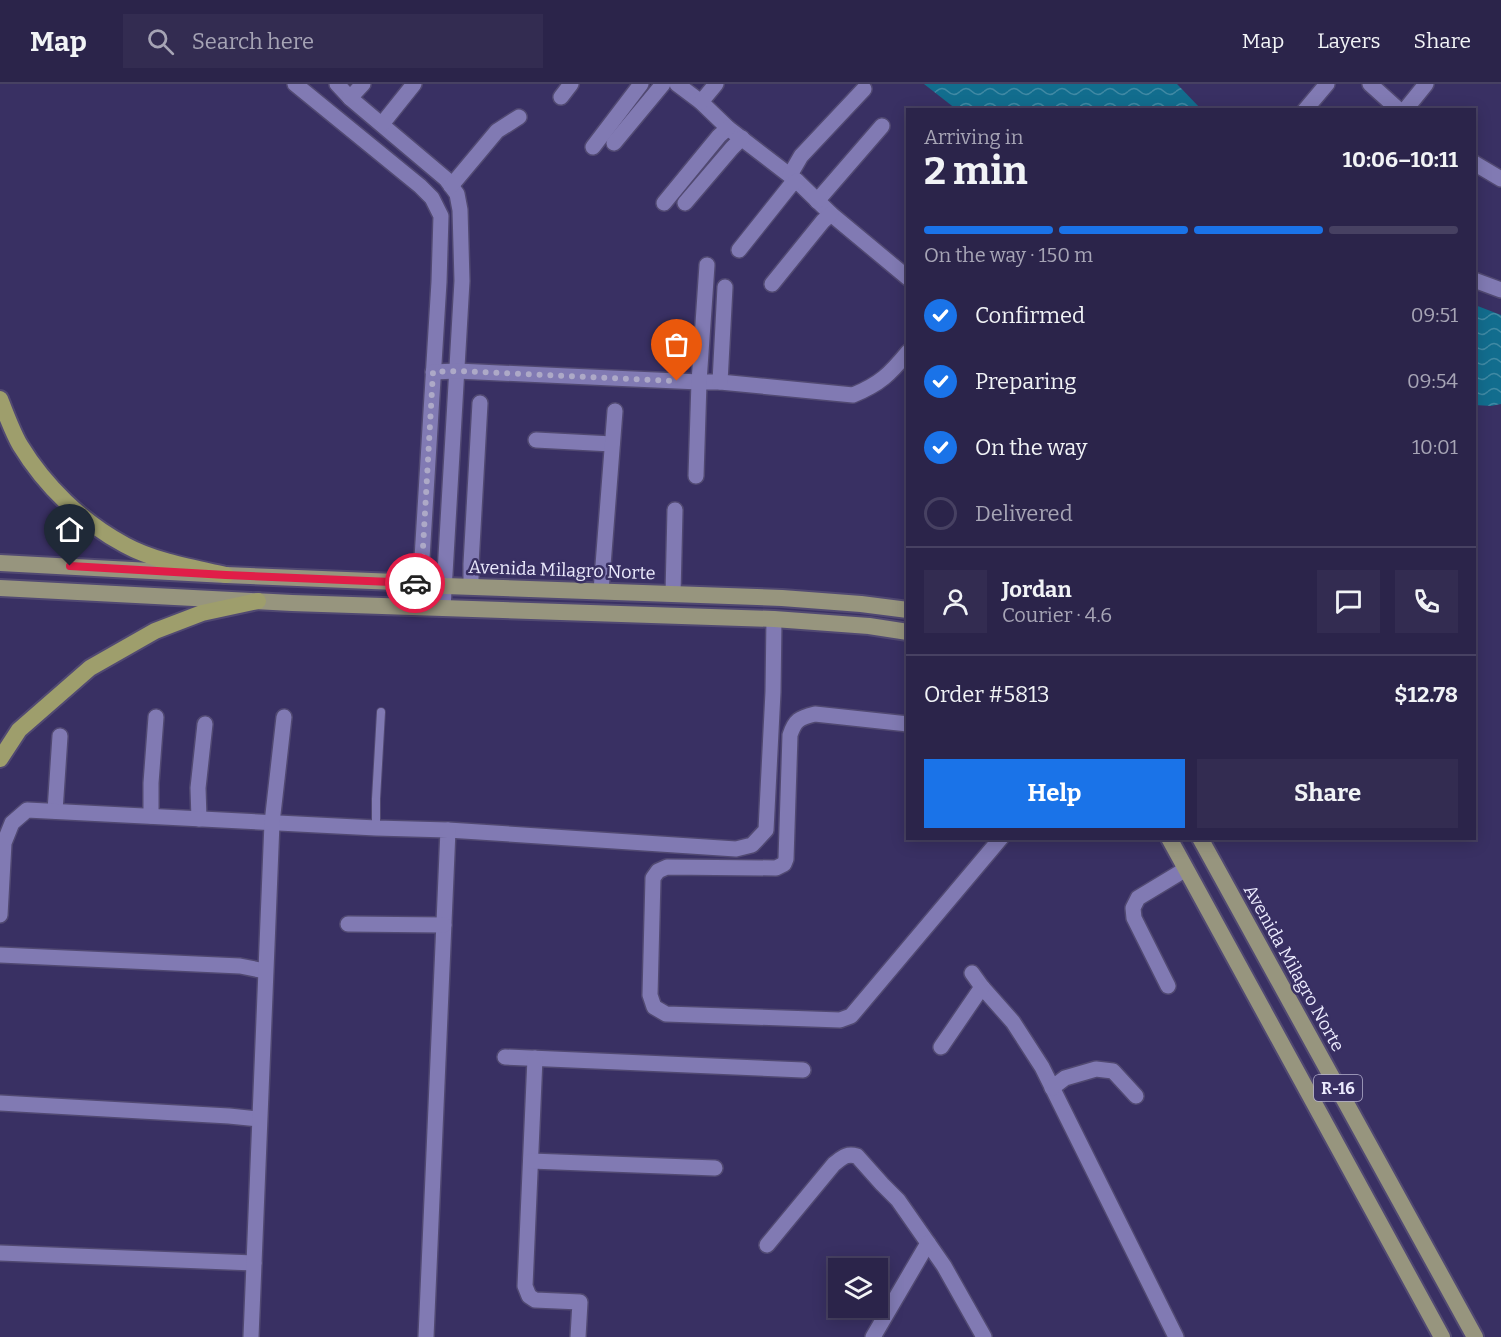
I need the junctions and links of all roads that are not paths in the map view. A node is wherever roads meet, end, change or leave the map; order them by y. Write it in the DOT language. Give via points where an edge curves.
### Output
graph roads {
  1 [pos="295,84"];
  2 [pos="337,84"];
  3 [pos="363,84"];
  4 [pos="414,84"];
  5 [pos="572,84"];
  6 [pos="641,84"];
  7 [pos="663,84"];
  8 [pos="677,84"];
  9 [pos="716,84"];
  10 [pos="1327,84"];
  11 [pos="1370,84"];
  12 [pos="1426,84"];
  13 [pos="864,89"];
  14 [pos="561,97"];
  15 [pos="350,98"];
  16 [pos="701,102"];
  17 [pos="1307,108"];
  18 [pos="1397,108"];
  19 [pos="1407,108"];
  20 [pos="519,117"];
  21 [pos="382,124"];
  22 [pos="882,126"];
  23 [pos="728,128"];
  24 [pos="742,138"];
  25 [pos="614,143"];
  26 [pos="593,147"];
  27 [pos="1480,166"];
  28 [pos="1501,166"];
  29 [pos="793,178"];
  30 [pos="1501,179"];
  31 [pos="451,186"];
  32 [pos="817,201"];
  33 [pos="664,203"];
  34 [pos="685,203"];
  35 [pos="831,214"];
  36 [pos="739,250"];
  37 [pos="707,266"];
  38 [pos="906,276"];
  39 [pos="1476,281"];
  40 [pos="772,284"];
  41 [pos="725,287"];
  42 [pos="1501,290"];
  43 [pos="906,354"];
  44 [pos="458,371"];
  45 [pos="433,372"];
  46 [pos="699,382"];
  47 [pos="720,382"];
  48 [pos="0,399"];
  49 [pos="480,403"];
  50 [pos="615,411"];
  51 [pos="536,440"];
  52 [pos="612,444"];
  53 [pos="696,476"];
  54 [pos="675,510"];
  55 [pos="448,532"];
  56 [pos="473,532"];
  57 [pos="0,563"];
  58 [pos="226,575"];
  59 [pos="421,583"];
  60 [pos="445,586"];
  61 [pos="471,586"];
  62 [pos="0,588"];
  63 [pos="601,591"];
  64 [pos="674,594"];
  65 [pos="258,601"];
  66 [pos="419,607"];
  67 [pos="443,608"];
  68 [pos="906,610"];
  69 [pos="774,619"];
  70 [pos="906,632"];
  71 [pos="381,712"];
  72 [pos="156,717"];
  73 [pos="284,717"];
  74 [pos="205,724"];
  75 [pos="906,724"];
  76 [pos="60,736"];
  77 [pos="0,759"];
  78 [pos="55,811"];
  79 [pos="151,816"];
  80 [pos="199,819"];
  81 [pos="272,823"];
  82 [pos="376,828"];
  83 [pos="448,830"];
  84 [pos="999,840"];
  85 [pos="1170,840"];
  86 [pos="1201,840"];
  87 [pos="1186,869"];
  88 [pos="0,915"];
  89 [pos="348,924"];
  90 [pos="444,925"];
  91 [pos="0,955"];
  92 [pos="265,971"];
  93 [pos="972,973"];
  94 [pos="1168,986"];
  95 [pos="982,987"];
  96 [pos="942,1047"];
  97 [pos="505,1057"];
  98 [pos="535,1058"];
  99 [pos="803,1070"];
  100 [pos="1052,1088"];
  101 [pos="1136,1096"];
  102 [pos="0,1103"];
  103 [pos="259,1119"];
  104 [pos="531,1161"];
  105 [pos="1378,1162"];
  106 [pos="715,1168"];
  107 [pos="1353,1174"];
  108 [pos="928,1243"];
  109 [pos="767,1245"];
  110 [pos="0,1253"];
  111 [pos="254,1263"];
  112 [pos="251,1337"];
  113 [pos="426,1337"];
  114 [pos="578,1337"];
  115 [pos="873,1337"];
  116 [pos="984,1337"];
  117 [pos="1176,1337"];
  118 [pos="1442,1337"];
  119 [pos="1475,1337"];
  1 -- 45 [label="street" via="420,186 441,216"];
  2 -- 15 [label="street"];
  3 -- 15 [label="street"];
  4 -- 21 [label="street"];
  5 -- 14 [label="street"];
  6 -- 26 [label="street"];
  7 -- 25 [label="street"];
  8 -- 16 [label="street"];
  9 -- 16 [label="street"];
  10 -- 17 [label="street"];
  11 -- 18 [label="street"];
  12 -- 19 [label="street"];
  13 -- 29 [label="street" via="801,156"];
  15 -- 21 [label="street"];
  16 -- 23 [label="street"];
  20 -- 31 [label="street" via="497,131"];
  21 -- 31 [label="street"];
  22 -- 32 [label="street"];
  23 -- 24 [label="street"];
  23 -- 33 [label="street"];
  24 -- 29 [label="street"];
  24 -- 34 [label="street"];
  27 -- 28 [label="street"];
  27 -- 30 [label="street"];
  29 -- 32 [label="street"];
  29 -- 36 [label="street"];
  31 -- 44 [label="street" via="460,210"];
  32 -- 35 [label="street"];
  35 -- 38 [label="street"];
  35 -- 40 [label="street"];
  37 -- 46 [label="street"];
  39 -- 42 [label="street"];
  41 -- 47 [label="street"];
  43 -- 47 [label="street" via="890,374 853,395"];
  44 -- 45 [label="street"];
  44 -- 46 [label="street"];
  44 -- 55 [label="street"];
  45 -- 59 [label="street"];
  46 -- 47 [label="street"];
  46 -- 53 [label="street"];
  48 -- 58 [label="highway" via="19,444 48,484 86,520 126,546 166,561"];
  49 -- 56 [label="street"];
  50 -- 52 [label="street"];
  51 -- 52 [label="street"];
  52 -- 63 [label="street"];
  54 -- 64 [label="street"];
  55 -- 56 [label="street"];
  55 -- 60 [label="street"];
  56 -- 61 [label="street"];
  57 -- 58 [label="main road, Avenida Milagro Norte"];
  58 -- 59 [label="main road, Avenida Milagro Norte"];
  59 -- 60 [label="main road, Avenida Milagro Norte"];
  59 -- 66 [label="street"];
  60 -- 61 [label="main road, Avenida Milagro Norte"];
  60 -- 67 [label="street"];
  61 -- 63 [label="main road, Avenida Milagro Norte"];
  62 -- 65 [label="main road"];
  63 -- 64 [label="main road, Avenida Milagro Norte"];
  64 -- 68 [label="main road, Avenida Milagro Norte" via="782,598"];
  65 -- 66 [label="main road"];
  65 -- 77 [label="highway" via="202,614 155,631 90,668 19,730"];
  66 -- 67 [label="main road"];
  67 -- 69 [label="main road"];
  69 -- 70 [label="main road"];
  69 -- 83 [label="street" via="766,830 752,845 736,849"];
  71 -- 82 [label="lane"];
  72 -- 79 [label="street"];
  73 -- 81 [label="street"];
  74 -- 80 [label="street"];
  75 -- 84 [label="street" via="815,714 802,717 790,735 783,864 776,868 667,867 658,872 653,878 650,995 654,1007 666,1014 840,1020 851,1016"];
  76 -- 78 [label="street"];
  78 -- 79 [label="street"];
  78 -- 88 [label="street" via="27,810 12,823 4,843"];
  79 -- 80 [label="street"];
  80 -- 81 [label="street"];
  81 -- 82 [label="street"];
  81 -- 92 [label="street"];
  82 -- 83 [label="street"];
  83 -- 90 [label="street"];
  85 -- 87 [label="main road, R-16"];
  86 -- 105 [label="main road, Avenida Milagro Norte / R-16"];
  87 -- 94 [label="street" via="1138,898 1133,908 1134,918"];
  87 -- 107 [label="main road, R-16"];
  89 -- 90 [label="street"];
  90 -- 113 [label="street"];
  91 -- 92 [label="street" via="240,966"];
  92 -- 103 [label="street"];
  93 -- 95 [label="street"];
  95 -- 96 [label="street"];
  95 -- 100 [label="street" via="1013,1022"];
  97 -- 98 [label="street"];
  98 -- 99 [label="street"];
  98 -- 104 [label="street"];
  100 -- 101 [label="street" via="1065,1078 1096,1069 1113,1071"];
  100 -- 117 [label="street"];
  102 -- 103 [label="street"];
  103 -- 111 [label="street"];
  104 -- 106 [label="street"];
  104 -- 114 [label="street" via="525,1286 535,1300 580,1302"];
  105 -- 107 [label="main road"];
  105 -- 119 [label="main road, Avenida Milagro Norte / R-16"];
  107 -- 118 [label="main road, R-16"];
  108 -- 109 [label="street" via="898,1200 857,1156 850,1154 834,1164"];
  108 -- 115 [label="street"];
  108 -- 116 [label="street"];
  110 -- 111 [label="street"];
  111 -- 112 [label="street"];
}
